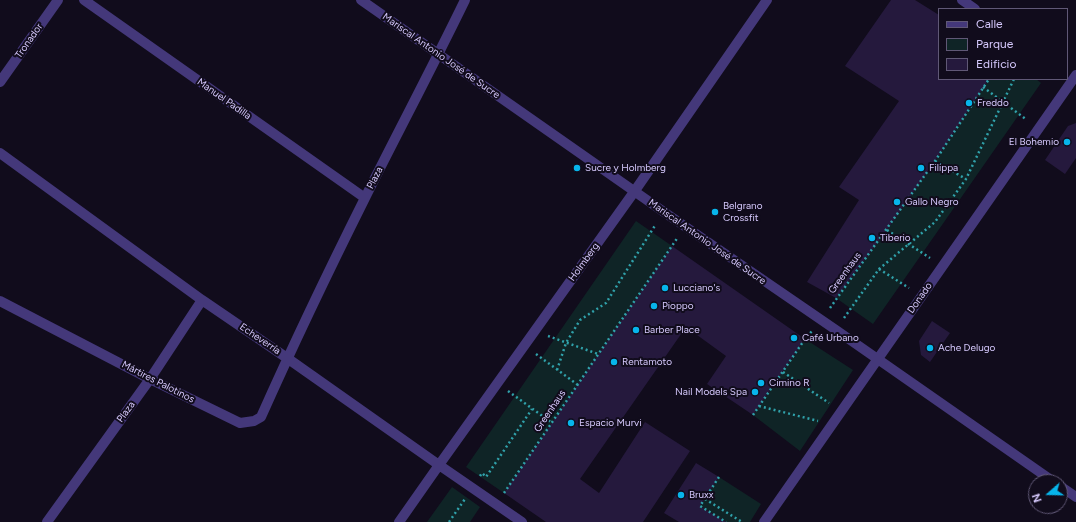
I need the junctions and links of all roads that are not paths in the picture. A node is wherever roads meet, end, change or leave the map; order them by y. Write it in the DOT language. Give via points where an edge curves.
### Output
graph roads {
  1 [pos="58,0"];
  2 [pos="84,0"];
  3 [pos="361,0"];
  4 [pos="465,0"];
  5 [pos="767,0"];
  6 [pos="962,0"];
  7 [pos="974,8"];
  8 [pos="439,54"];
  9 [pos="1073,77"];
  10 [pos="0,82"];
  11 [pos="0,153"];
  12 [pos="634,192"];
  13 [pos="365,198"];
  14 [pos="202,300"];
  15 [pos="0,301"];
  16 [pos="287,358"];
  17 [pos="877,360"];
  18 [pos="150,379"];
  19 [pos="439,465"];
  20 [pos="1042,474"];
  21 [pos="47,522"];
  22 [pos="399,522"];
  23 [pos="522,522"];
  24 [pos="764,522"];
  1 -- 10 [label="street, Tronador"];
  2 -- 13 [label="street, Manuel Padilla"];
  3 -- 8 [label="street, Mariscal Antonio José de Sucre"];
  4 -- 8 [label="street, Plaza"];
  5 -- 12 [label="street, Holmberg"];
  6 -- 7 [label="street"];
  8 -- 12 [label="street, Mariscal Antonio José de Sucre"];
  8 -- 13 [label="street, Plaza"];
  9 -- 17 [label="street, Donado"];
  11 -- 14 [label="street, Echeverría"];
  12 -- 17 [label="street, Mariscal Antonio José de Sucre"];
  12 -- 19 [label="street, Holmberg"];
  13 -- 16 [label="street, Plaza"];
  14 -- 16 [label="street, Echeverría"];
  14 -- 18 [label="street, Plaza"];
  15 -- 18 [label="street, Mártires Palotinos"];
  16 -- 18 [label="street, Mártires Palotinos" via="261,417 254,422 240,423"];
  16 -- 19 [label="street, Echeverría"];
  17 -- 20 [label="street, Mariscal Antonio José de Sucre"];
  17 -- 24 [label="street, Donado"];
  18 -- 21 [label="street, Plaza"];
  19 -- 22 [label="street, Holmberg"];
  19 -- 23 [label="street, Echeverría"];
}
